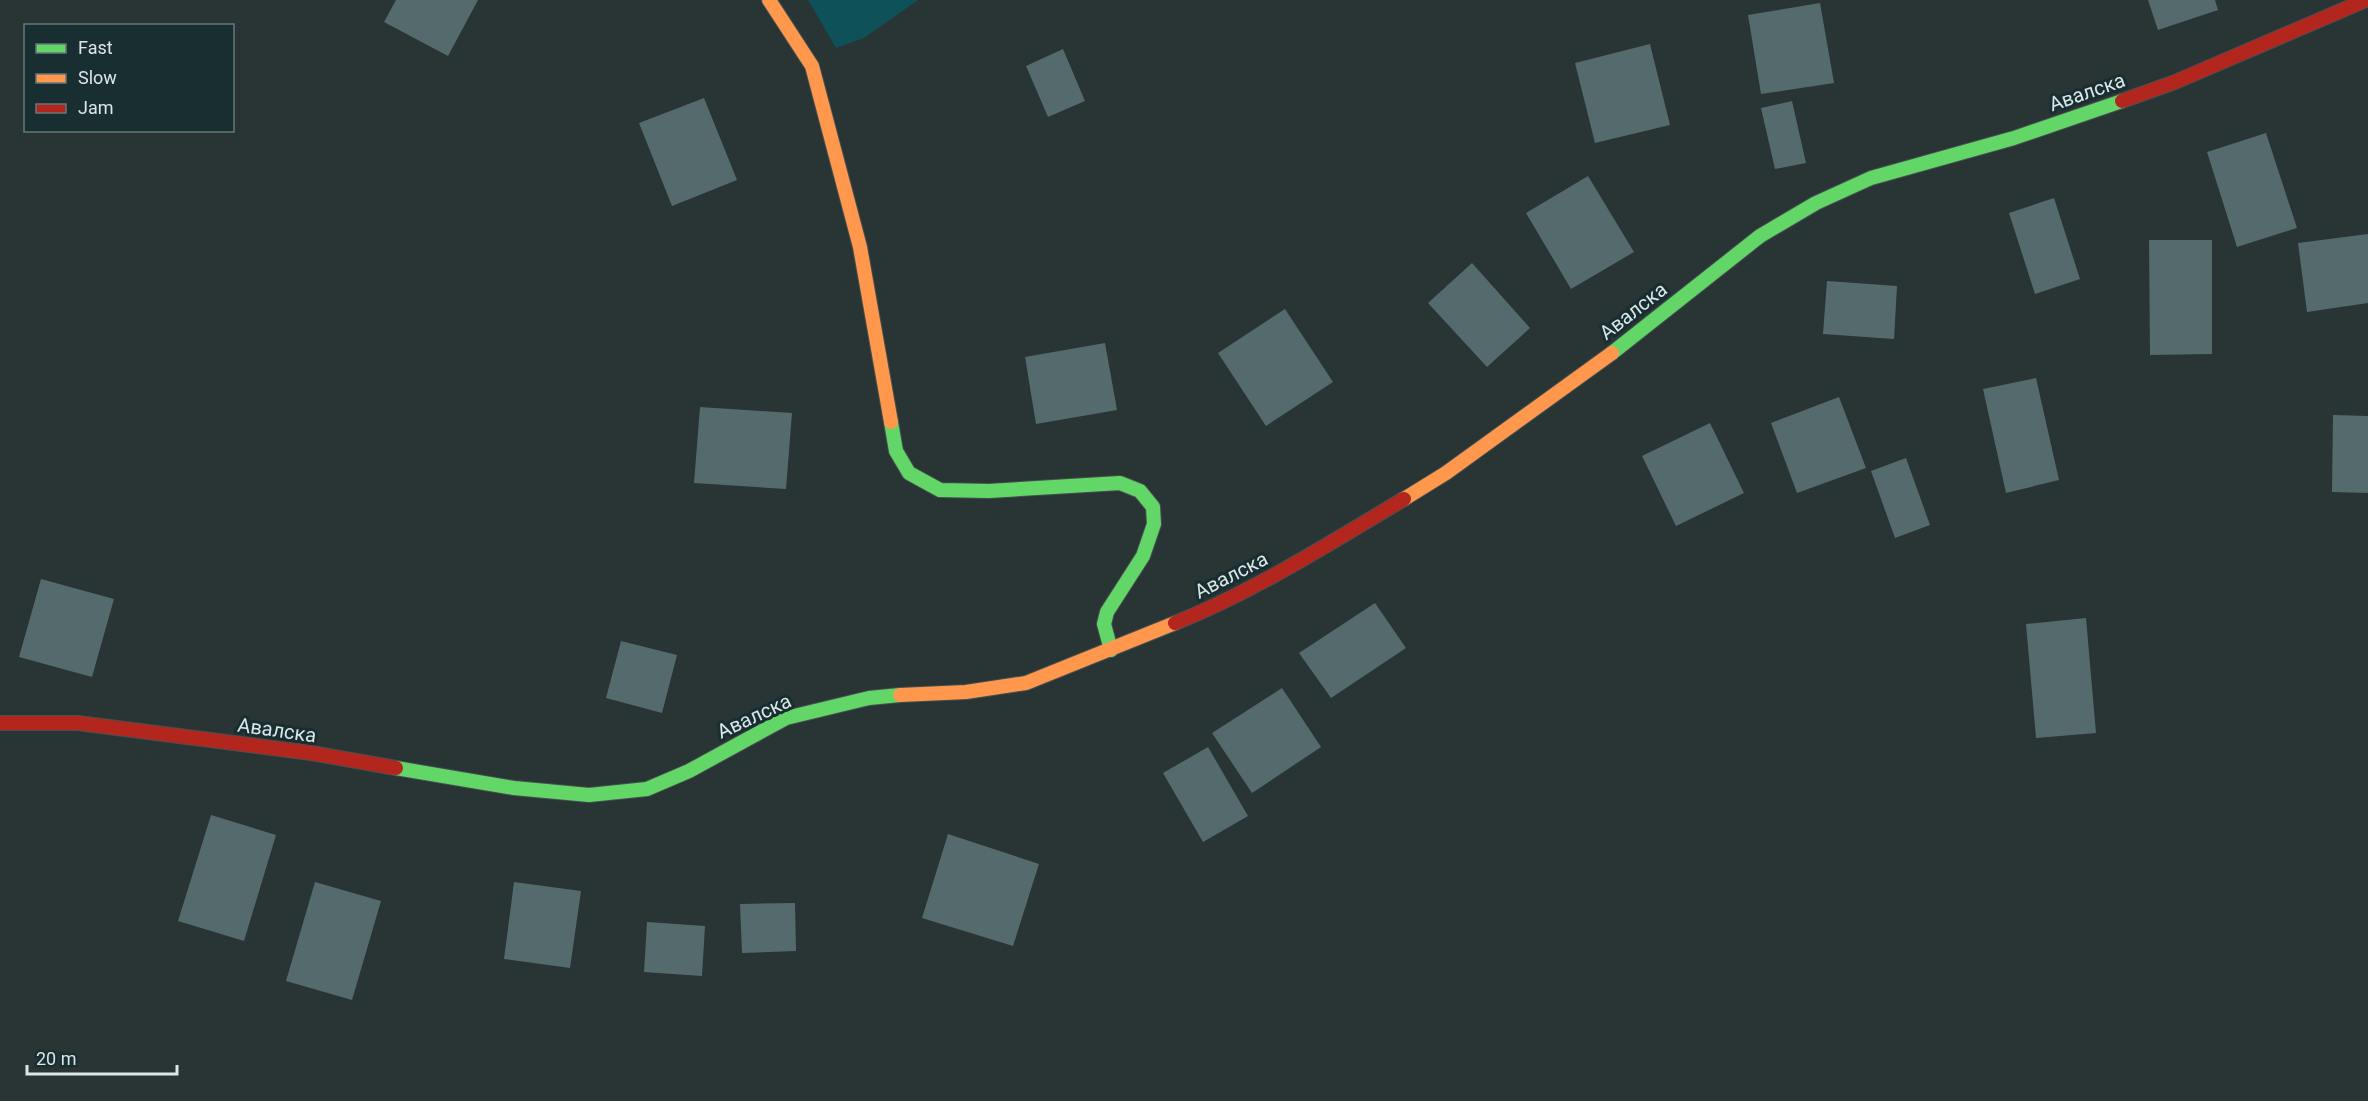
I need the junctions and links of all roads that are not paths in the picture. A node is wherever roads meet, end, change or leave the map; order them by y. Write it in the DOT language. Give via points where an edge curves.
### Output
graph roads {
  1 [pos="769,0"];
  2 [pos="2366,0"];
  3 [pos="1111,650"];
  4 [pos="0,723"];
  1 -- 3 [label="street" via="812,66 861,247 896,451 909,473 940,490 1120,483 1140,491 1153,507 1154,524 1143,556 1107,612 1104,624"];
  2 -- 3 [label="street, Авалска" via="2175,82 2014,138 1871,178 1816,203 1760,236 1592,368 1446,473 1319,550 1207,610"];
  3 -- 4 [label="street, Авалска" via="1026,684 869,699 786,718 689,771 646,789 590,795 514,788 311,753 78,723"];
}
